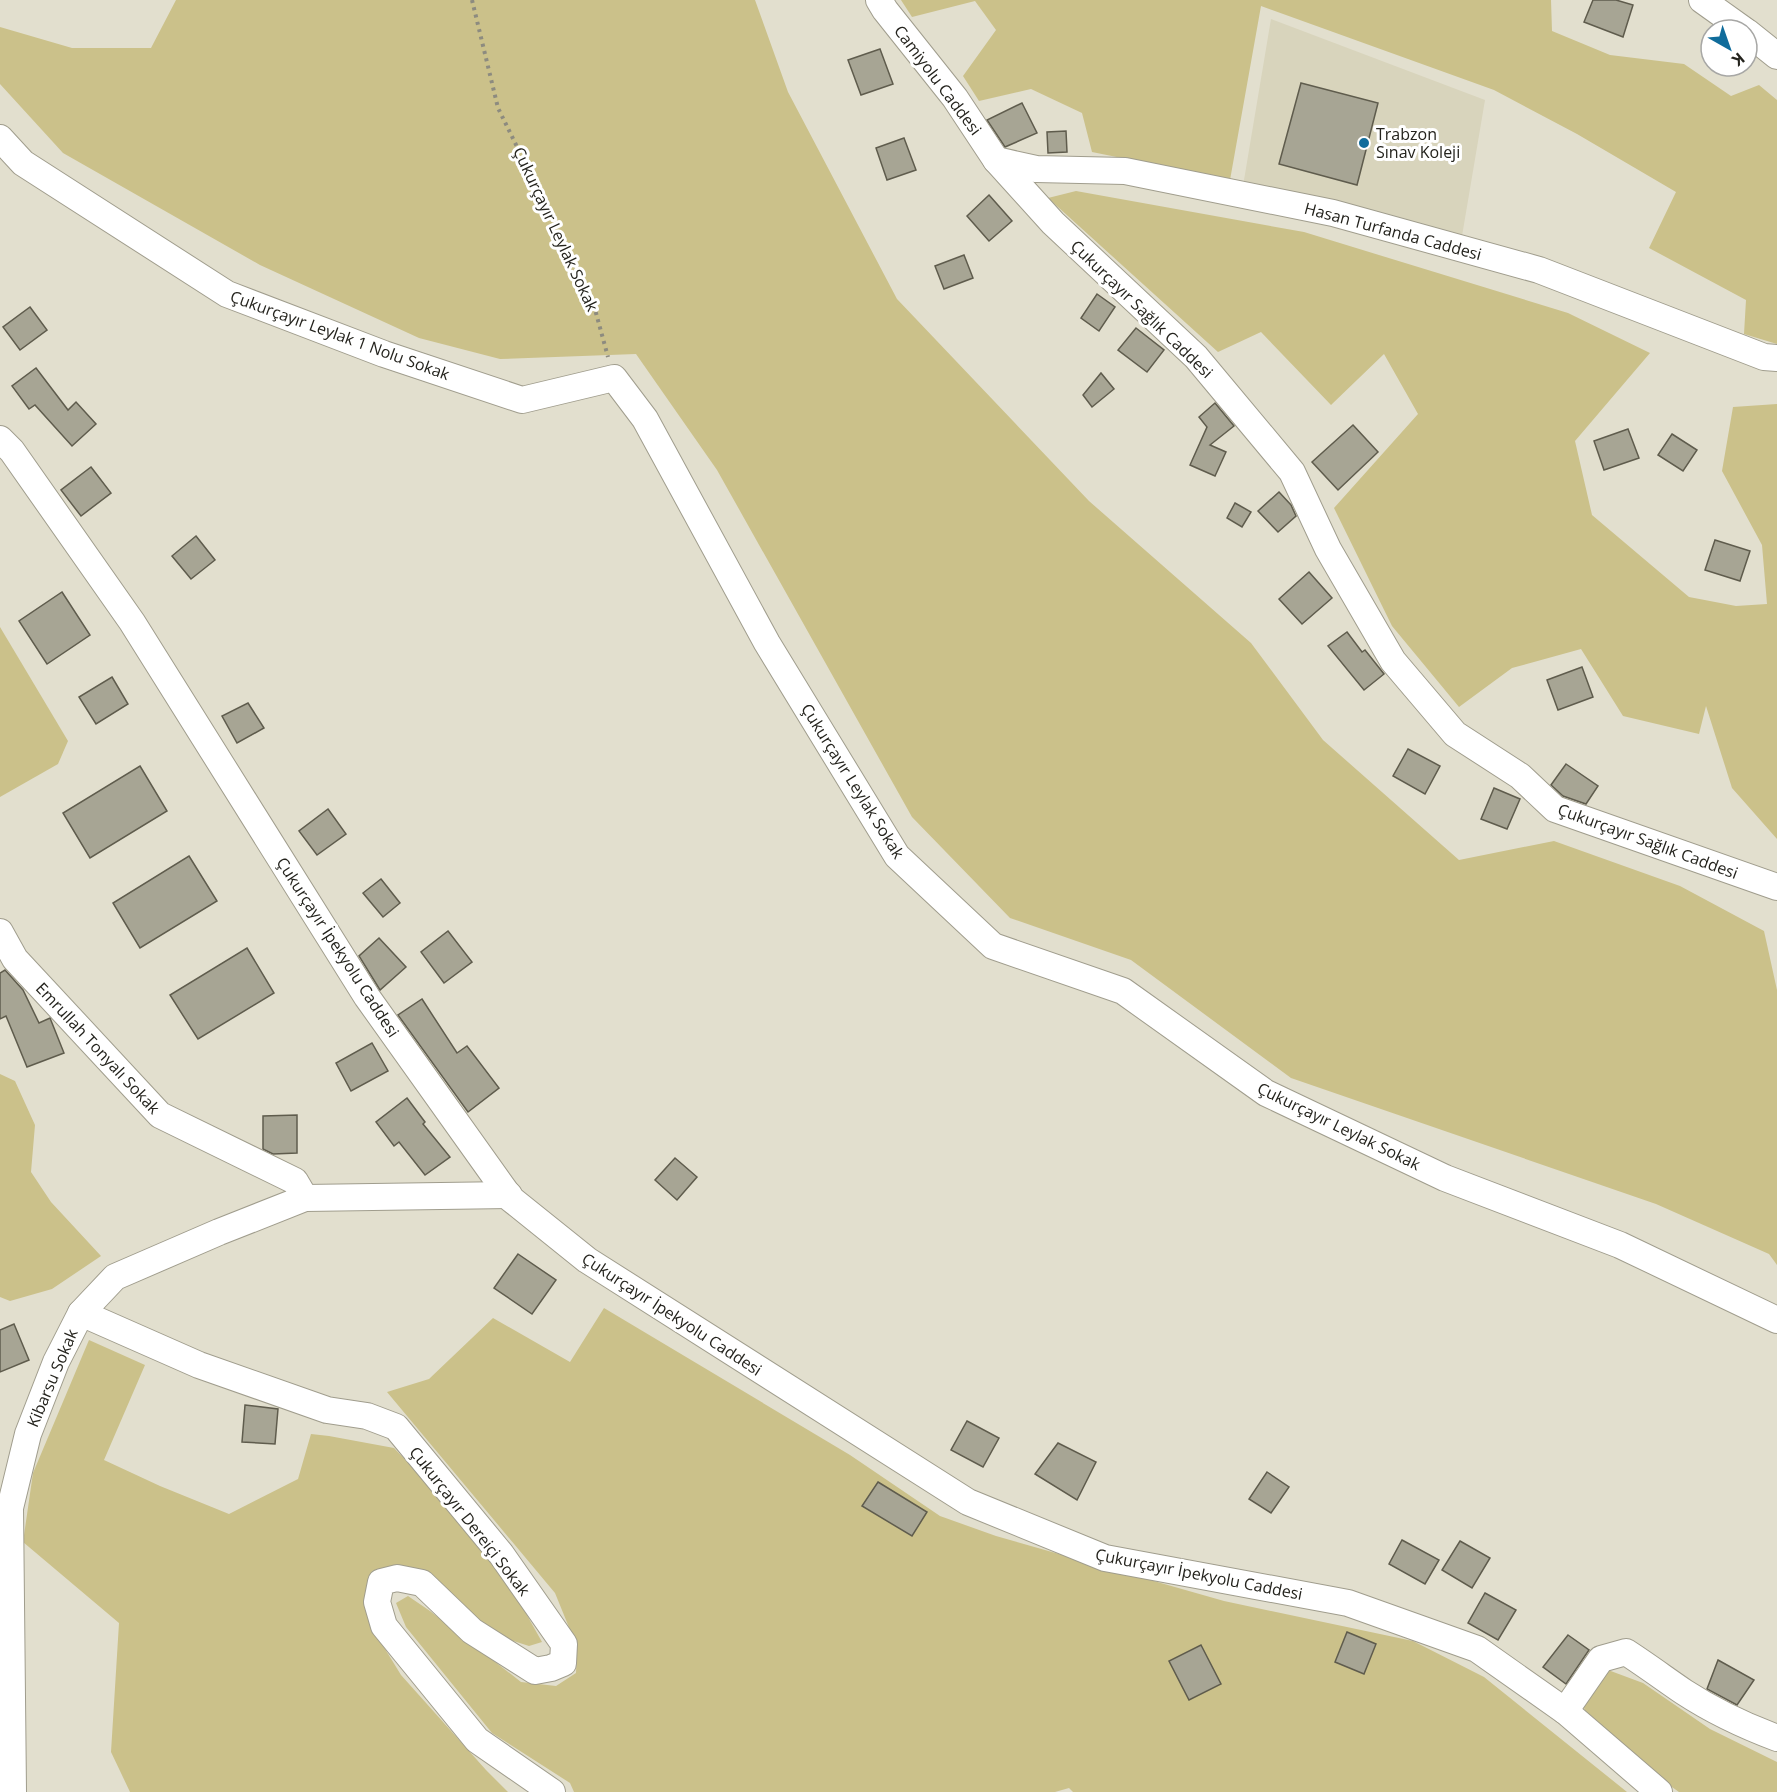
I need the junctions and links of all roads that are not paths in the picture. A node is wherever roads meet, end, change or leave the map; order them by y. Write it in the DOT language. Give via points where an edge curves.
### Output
graph roads {
  1 [pos="879,0"];
  2 [pos="1702,0"];
  3 [pos="1728,18"];
  4 [pos="1759,41"];
  5 [pos="1777,56"];
  6 [pos="0,138"];
  7 [pos="996,160"];
  8 [pos="1777,358"];
  9 [pos="614,378"];
  10 [pos="0,439"];
  11 [pos="1777,887"];
  12 [pos="0,932"];
  13 [pos="509,1195"];
  14 [pos="305,1198"];
  15 [pos="81,1313"];
  16 [pos="1777,1320"];
  17 [pos="1565,1711"];
  18 [pos="1777,1738"];
  19 [pos="13,1792"];
  20 [pos="552,1792"];
  21 [pos="1659,1792"];
  1 -- 7 [label="street, Camiyolu Caddesi" via="955,98"];
  2 -- 3 [label="street"];
  4 -- 5 [label="street"];
  6 -- 9 [label="street, Çukurçayır Leylak 1 Nolu Sokak" via="23,163 226,294 384,354 522,400"];
  7 -- 8 [label="street, Hasan Turfanda Caddesi" via="1036,169 1125,171 1333,213 1539,270 1764,357"];
  7 -- 11 [label="street, Çukurçayır Sağlık Caddesi" via="1053,223 1196,357 1292,472 1328,549 1393,661 1455,734 1520,776 1555,809"];
  9 -- 16 [label="street, Çukurçayır Leylak Sokak" via="645,419 767,643 897,856 993,946 1123,991 1266,1093 1445,1178 1620,1245"];
  10 -- 13 [label="street, Çukurçayır İpekyolu Caddesi" via="132,622 367,997"];
  12 -- 14 [label="street, Emrullah Tonyalı Sokak" via="15,959 160,1115 295,1181"];
  13 -- 14 [label="street, Kibarsu Sokak"];
  13 -- 17 [label="street, Çukurçayır İpekyolu Caddesi" via="586,1260 968,1502 1104,1558 1369,1611 1477,1649"];
  14 -- 15 [label="street, Kibarsu Sokak" via="115,1277"];
  15 -- 19 [label="street, Kibarsu Sokak" via="56,1362 28,1434 10,1509"];
  15 -- 20 [label="street, Çukurçayır Dereiçi Sokak" via="199,1365 327,1410 367,1416 396,1427 501,1554 564,1644 563,1663 535,1671 472,1630 422,1583 397,1578 381,1582 377,1602 384,1626 477,1740"];
  17 -- 18 [label="street" via="1601,1659 1626,1652 1685,1693"];
  17 -- 21 [label="street, Çukurçayır İpekyolu Caddesi"];
}
